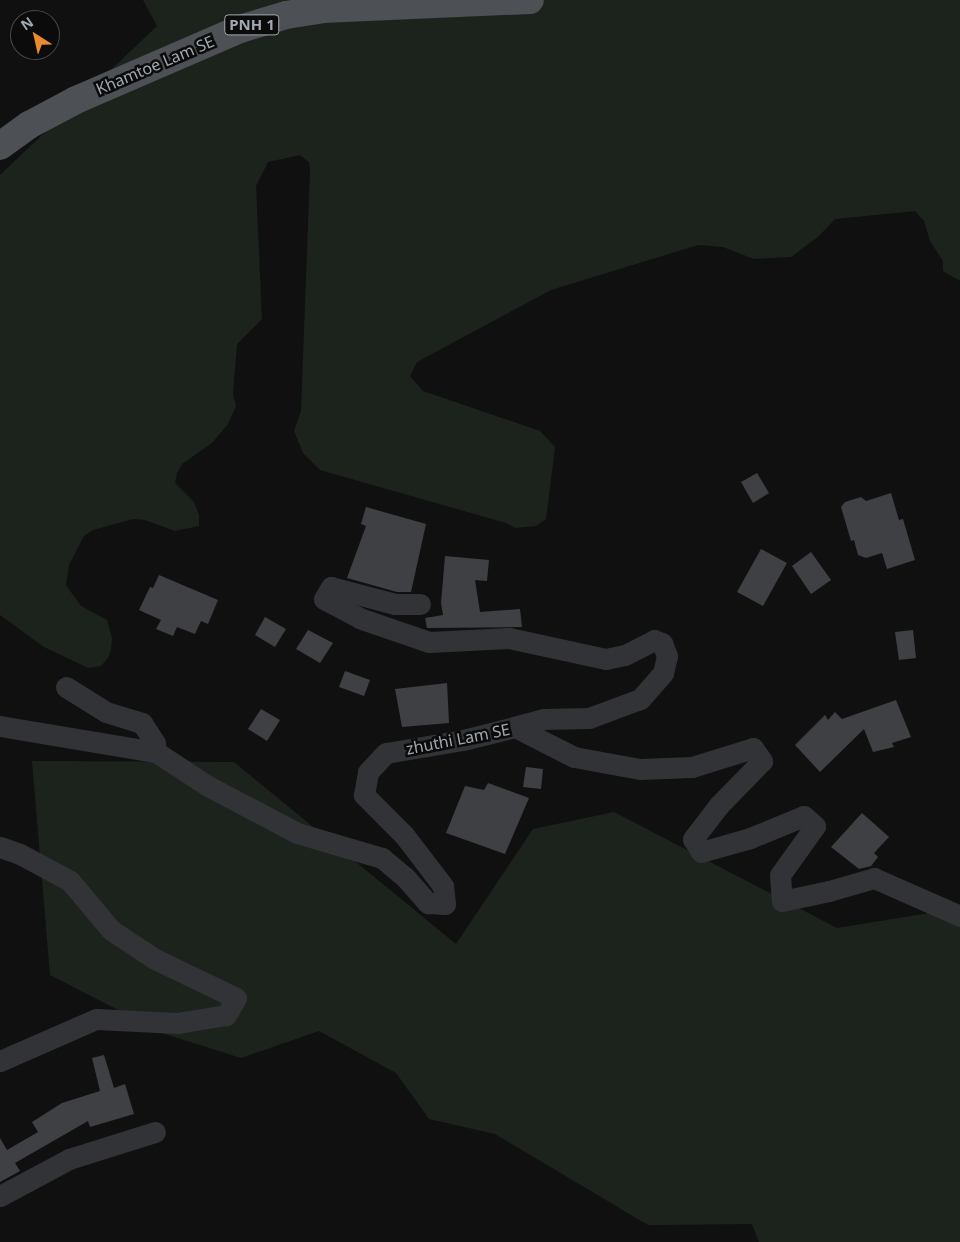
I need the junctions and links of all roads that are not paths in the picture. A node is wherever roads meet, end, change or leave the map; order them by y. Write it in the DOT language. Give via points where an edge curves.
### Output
graph roads {
  1 [pos="530,0"];
  2 [pos="0,146"];
  3 [pos="420,604"];
  4 [pos="66,687"];
  5 [pos="0,726"];
  6 [pos="516,727"];
  7 [pos="156,752"];
  8 [pos="0,847"];
  9 [pos="960,916"];
  10 [pos="0,1061"];
  11 [pos="155,1132"];
  12 [pos="0,1196"];
  1 -- 2 [label="main road, Khamtoe Lam SE / PNH 1" via="322,9 286,14 240,29 76,100 29,125"];
  3 -- 6 [label="street" via="395,604 331,588 324,599 359,618 429,642 509,638 606,659 625,655 654,640 662,643 667,656 663,673 640,699 590,718 544,719"];
  4 -- 7 [label="street" via="106,712 142,723 155,743"];
  5 -- 7 [label="street, zhuthi Lam SE"];
  6 -- 7 [label="street, zhuthi Lam SE" via="386,753 368,772 364,795 404,835 443,886 445,904 428,904 382,858 297,833 208,786"];
  6 -- 9 [label="street, zhuthi Lam SE" via="574,757 640,770 692,766 753,748 762,761 719,805 693,839 701,852 750,838 804,816 815,826 780,876 782,901 874,878"];
  8 -- 10 [label="street" via="70,881 111,930 148,954 236,998 226,1015 177,1023 96,1019"];
  11 -- 12 [label="street" via="69,1159"];
}
